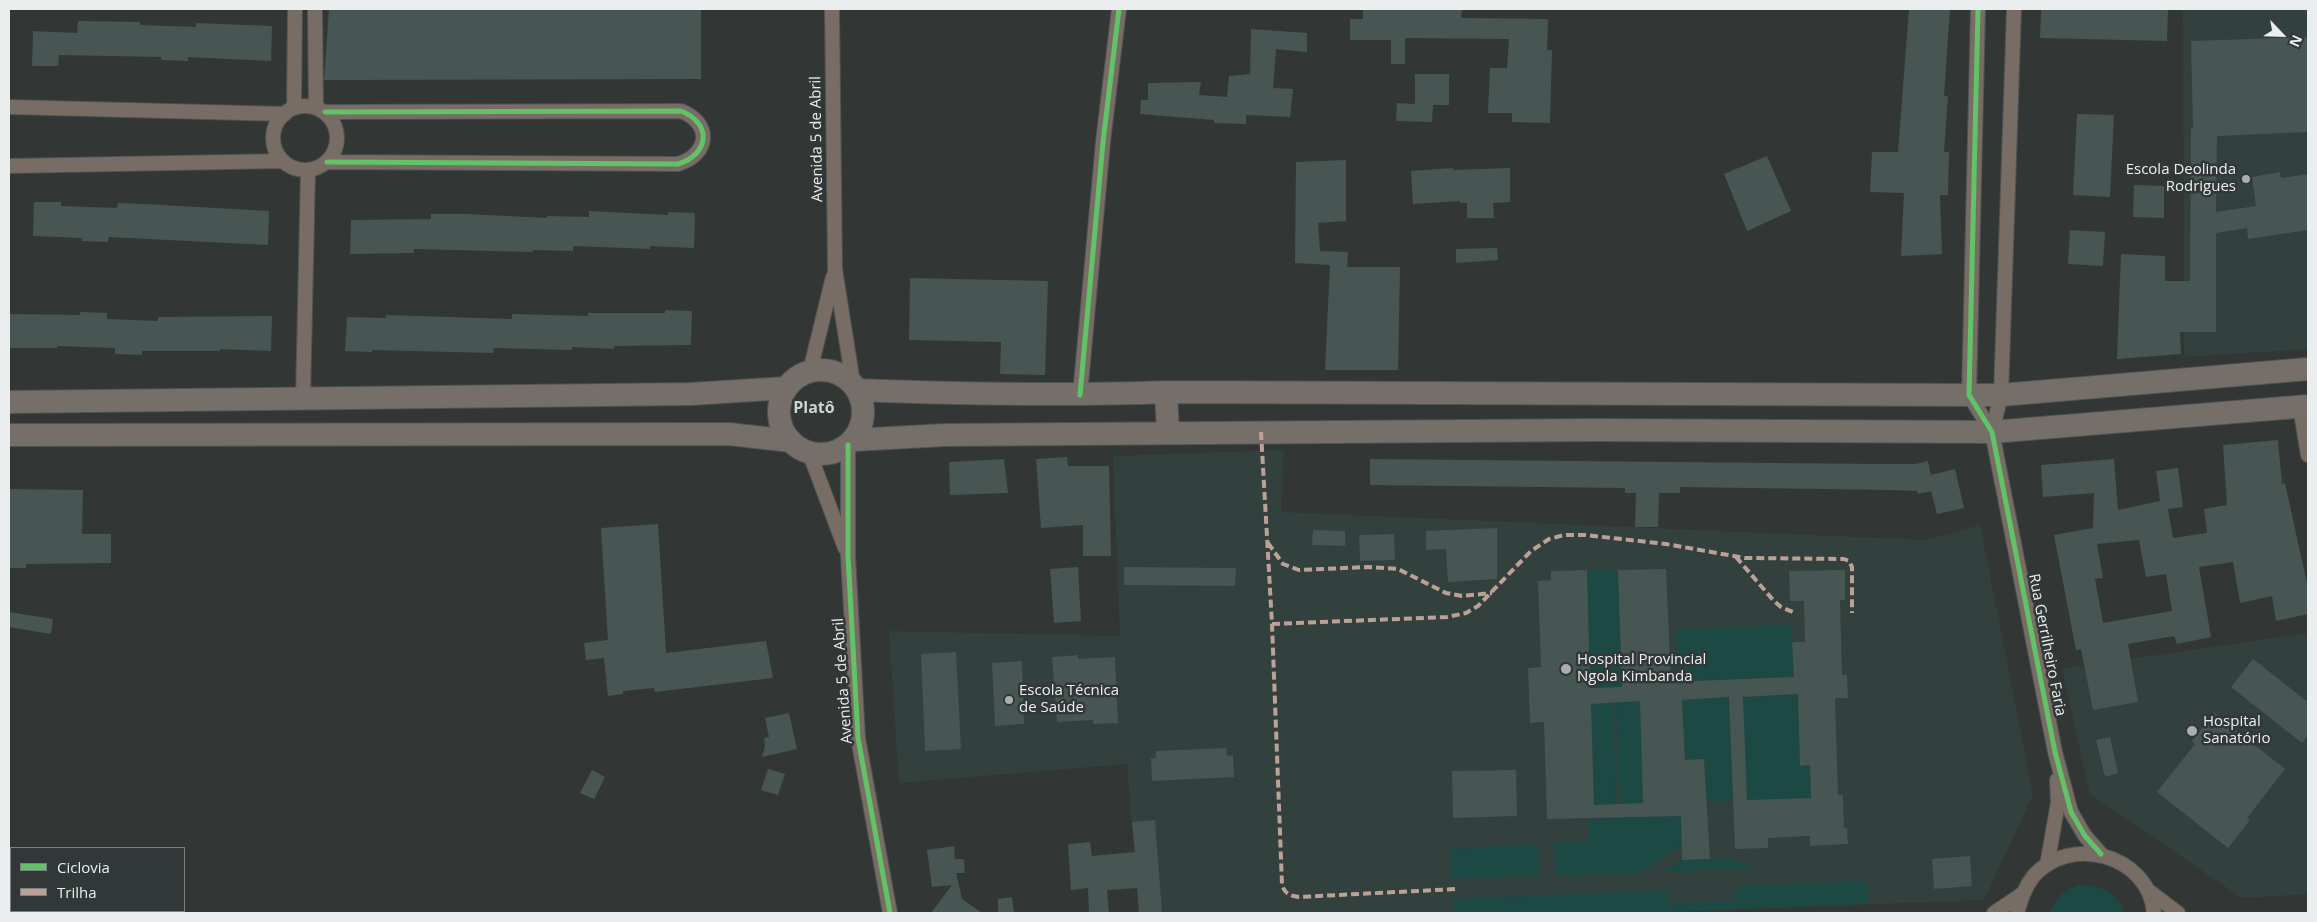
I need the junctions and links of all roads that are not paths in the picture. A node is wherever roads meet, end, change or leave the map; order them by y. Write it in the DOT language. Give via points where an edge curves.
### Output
graph roads {
  1 [pos="295,9"];
  2 [pos="315,9"];
  3 [pos="832,9"];
  4 [pos="1119,9"];
  5 [pos="1978,9"];
  6 [pos="2014,9"];
  7 [pos="9,107"];
  8 [pos="320,110"];
  9 [pos="290,111"];
  10 [pos="282,162"];
  11 [pos="327,162"];
  12 [pos="9,166"];
  13 [pos="308,170"];
  14 [pos="835,269"];
  15 [pos="2308,369"];
  16 [pos="810,371"];
  17 [pos="855,387"];
  18 [pos="786,388"];
  19 [pos="1166,392"];
  20 [pos="1080,395"];
  21 [pos="1968,395"];
  22 [pos="2001,395"];
  23 [pos="303,400"];
  24 [pos="9,402"];
  25 [pos="2304,406"];
  26 [pos="1992,432"];
  27 [pos="1168,433"];
  28 [pos="9,435"];
  29 [pos="851,442"];
  30 [pos="800,447"];
  31 [pos="2308,455"];
  32 [pos="848,556"];
  33 [pos="2055,752"];
  34 [pos="2101,854"];
  35 [pos="2047,865"];
  36 [pos="2147,890"];
  37 [pos="2022,894"];
  38 [pos="890,913"];
  39 [pos="1994,913"];
  40 [pos="2017,913"];
  41 [pos="2154,913"];
  42 [pos="2178,913"];
  1 -- 9 [label="street"];
  2 -- 8 [label="street"];
  3 -- 14 [label="street, Avenida 5 de Abril"];
  4 -- 20 [label="street" via="1103,142"];
  5 -- 21 [label="street"];
  6 -- 22 [label="street"];
  7 -- 9 [label="street"];
  8 -- 9 [label="street" via="305,106"];
  8 -- 11 [label="street" via="332,121 336,131 334,153"];
  8 -- 11 [label="street" via="680,111 693,116 704,138 700,150 690,160 678,164"];
  9 -- 10 [label="street" via="278,122 274,132 273,142"];
  10 -- 12 [label="street"];
  10 -- 13 [label="street" via="299,170"];
  11 -- 13 [label="street"];
  13 -- 23 [label="street"];
  14 -- 16 [label="street, Avenida 5 de Abril"];
  14 -- 17 [label="street, Avenida 5 de Abril"];
  15 -- 22 [label="main road"];
  16 -- 17 [label="main road" via="826,370 841,374"];
  16 -- 18 [label="main road" via="798,376"];
  17 -- 20 [label="main road" via="948,394"];
  17 -- 29 [label="main road" via="864,410"];
  18 -- 23 [label="main road" via="691,394"];
  18 -- 30 [label="main road" via="781,398 780,421"];
  19 -- 20 [label="main road"];
  19 -- 21 [label="main road"];
  19 -- 27 [label="main road"];
  21 -- 22 [label="main road"];
  21 -- 26 [label="street"];
  22 -- 26 [label="street"];
  23 -- 24 [label="main road"];
  25 -- 26 [label="main road"];
  25 -- 31 [label="street"];
  26 -- 27 [label="main road"];
  26 -- 33 [label="street, Rua Gerrilheiro Faria"];
  27 -- 29 [label="main road" via="945,435"];
  28 -- 30 [label="main road" via="729,434"];
  29 -- 30 [label="main road" via="836,452 822,454"];
  29 -- 32 [label="street, Avenida 5 de Abril"];
  30 -- 32 [label="street, Avenida 5 de Abril"];
  32 -- 38 [label="street, Avenida 5 de Abril" via="858,738"];
  33 -- 34 [label="street, Rua Gerrilheiro Faria" via="2071,812 2085,836"];
  33 -- 35 [label="street, Rua Gerrilheiro Faria" via="2058,803"];
  34 -- 35 [label="street" via="2064,856"];
  34 -- 36 [label="street" via="2120,861"];
  35 -- 37 [label="street" via="2033,877"];
  36 -- 41 [label="street"];
  36 -- 42 [label="street"];
  37 -- 39 [label="street"];
  37 -- 40 [label="street"];
}
